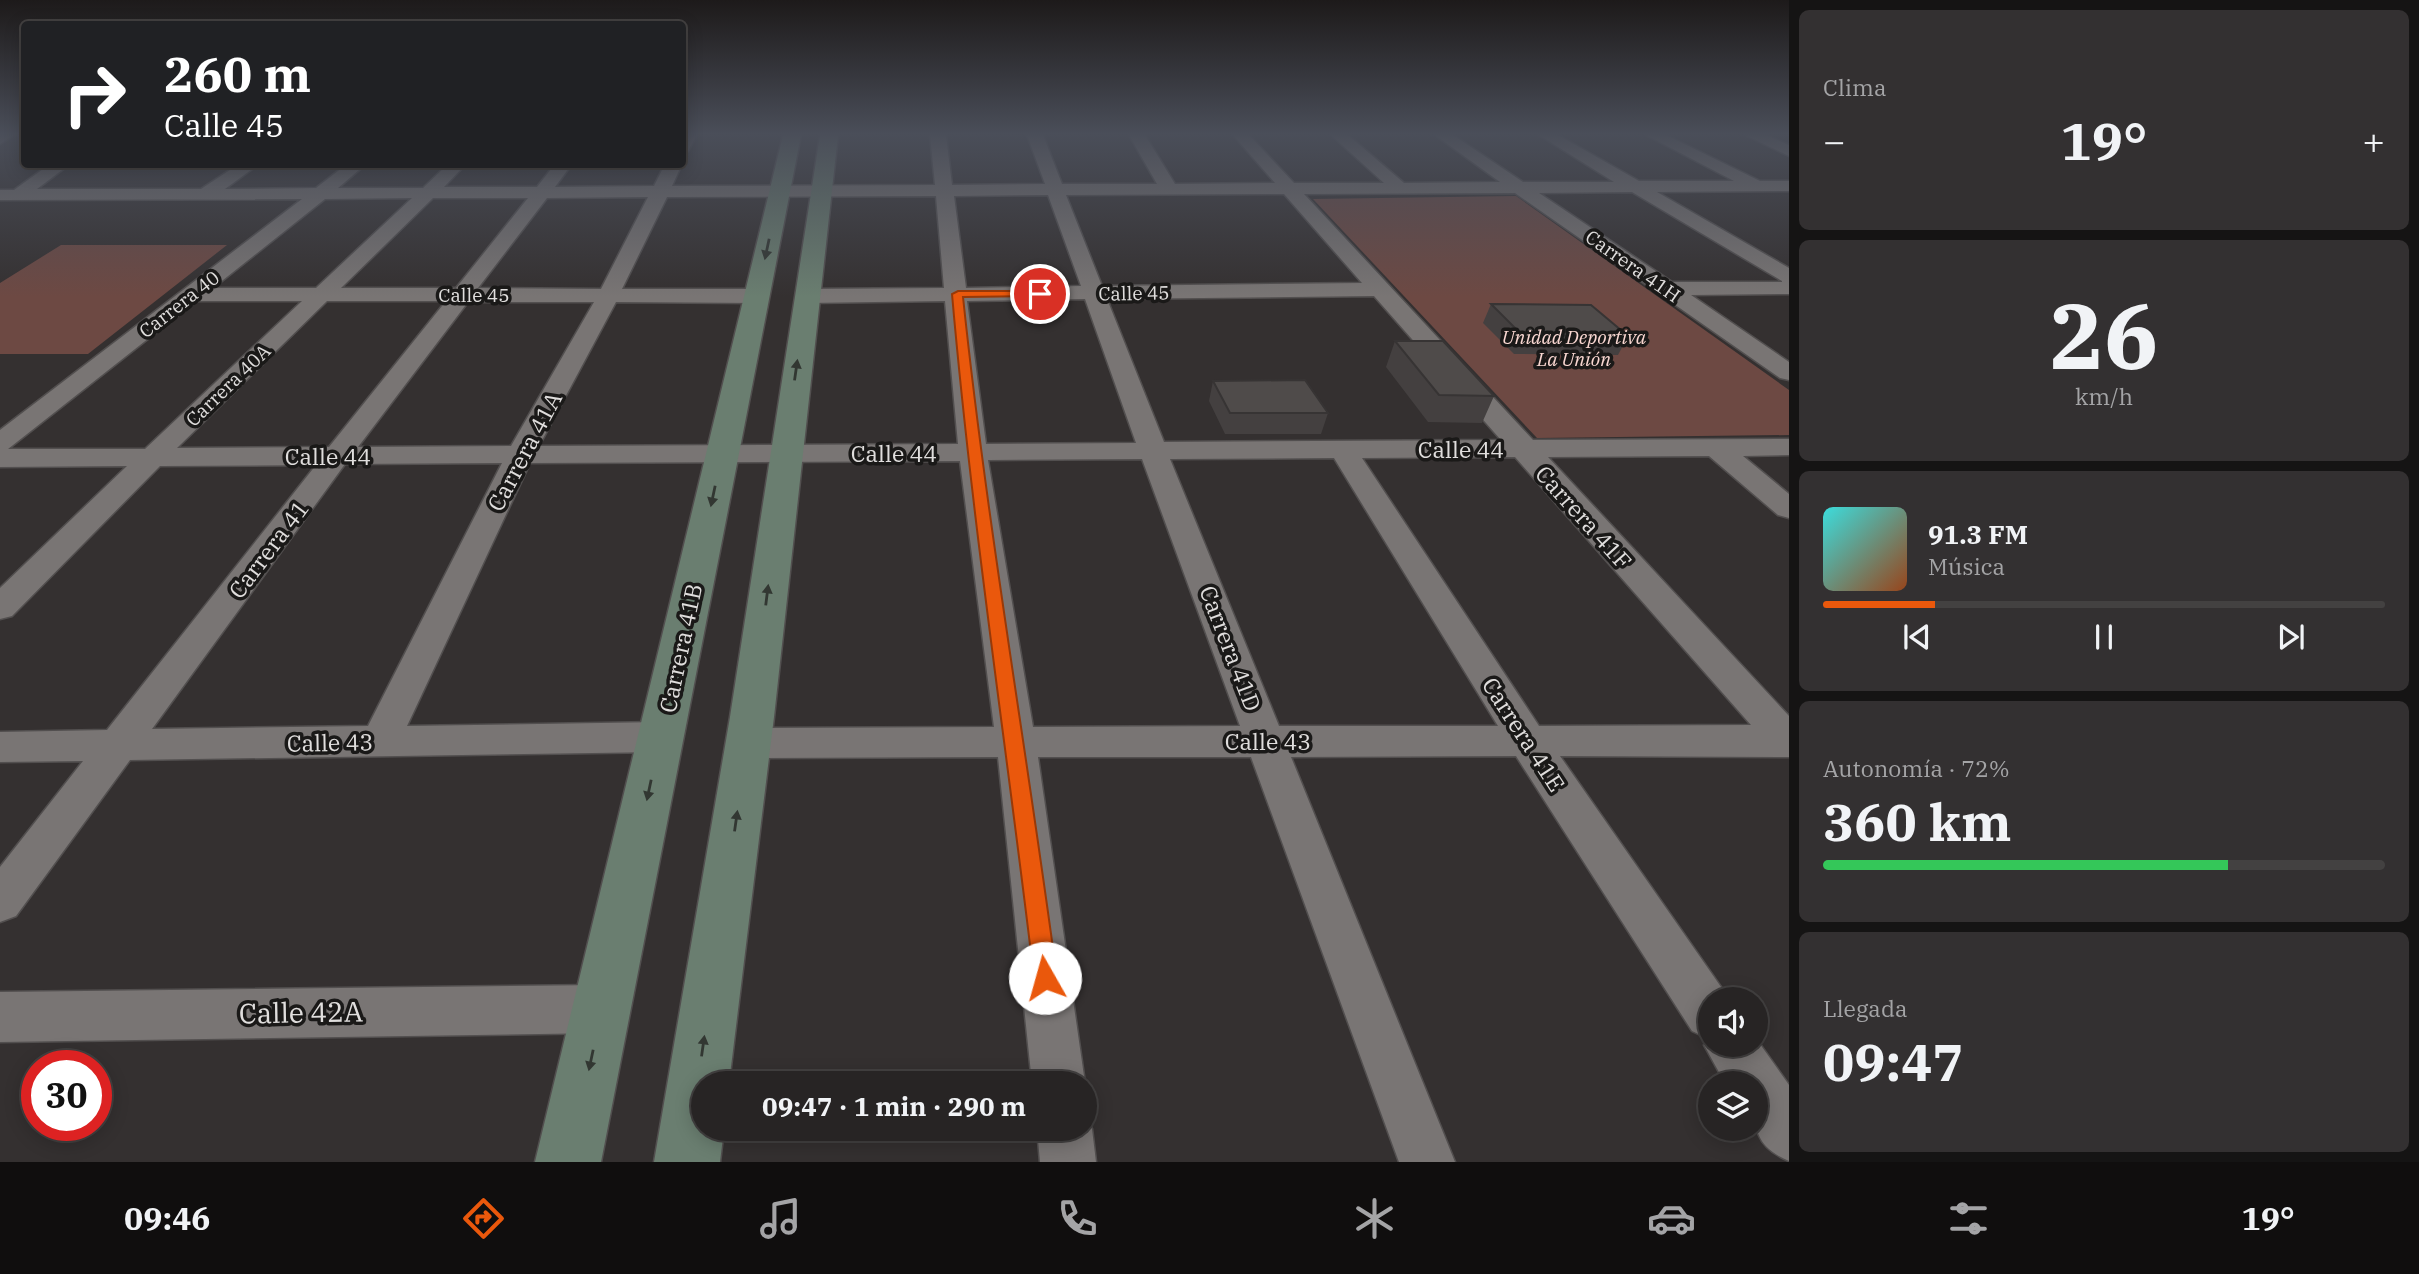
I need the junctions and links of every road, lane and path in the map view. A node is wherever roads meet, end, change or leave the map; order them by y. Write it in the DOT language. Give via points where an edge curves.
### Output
graph roads {
  1 [pos="26,189"];
  2 [pos="212,189"];
  3 [pos="327,189"];
  4 [pos="432,189"];
  5 [pos="544,189"];
  6 [pos="1029,189"];
  7 [pos="1054,189"];
  8 [pos="1289,189"];
  9 [pos="1522,189"];
  10 [pos="1639,189"];
  11 [pos="1763,189"];
  12 [pos="942,190"];
  13 [pos="662,191"];
  14 [pos="780,191"];
  15 [pos="821,191"];
  16 [pos="429,192"];
  17 [pos="542,192"];
  18 [pos="322,193"];
  19 [pos="19,194"];
  20 [pos="205,194"];
  21 [pos="0,195"];
  22 [pos="1789,202"];
  23 [pos="1789,277"];
  24 [pos="1789,288"];
  25 [pos="1378,289"];
  26 [pos="1666,289"];
  27 [pos="1094,293"];
  28 [pos="191,294"];
  29 [pos="958,294"];
  30 [pos="321,295"];
  31 [pos="462,295"];
  32 [pos="608,296"];
  33 [pos="757,296"];
  34 [pos="807,296"];
  35 [pos="1789,373"];
  36 [pos="0,443"];
  37 [pos="1789,447"];
  38 [pos="1717,448"];
  39 [pos="1522,449"];
  40 [pos="1343,450"];
  41 [pos="1153,451"];
  42 [pos="973,452"];
  43 [pos="785,453"];
  44 [pos="723,454"];
  45 [pos="520,455"];
  46 [pos="337,456"];
  47 [pos="152,457"];
  48 [pos="0,458"];
  49 [pos="1789,509"];
  50 [pos="0,608"];
  51 [pos="661,737"];
  52 [pos="1527,740"];
  53 [pos="1788,740"];
  54 [pos="380,741"];
  55 [pos="1267,741"];
  56 [pos="1016,742"];
  57 [pos="747,743"];
  58 [pos="120,745"];
  59 [pos="0,747"];
  60 [pos="0,902"];
  61 [pos="1698,996"];
  62 [pos="601,1009"];
  63 [pos="0,1017"];
  64 [pos="1738,1057"];
  65 [pos="1057,1071"];
  66 [pos="1789,1133"];
  67 [pos="1065,1141"];
  68 [pos="568,1162"];
  69 [pos="687,1162"];
  70 [pos="1068,1162"];
  71 [pos="1427,1162"];
  1 -- 19 [label="street"];
  2 -- 20 [label="street"];
  3 -- 18 [label="street, Carrera 40"];
  4 -- 16 [label="street, Carrera 40A"];
  5 -- 17 [label="street, Carrera 41"];
  6 -- 12 [label="street"];
  7 -- 27 [label="street, Carrera 41D"];
  8 -- 25 [label="street, Carrera 41F"];
  9 -- 26 [label="street, Carrera 41H"];
  10 -- 23 [label="street"];
  11 -- 22 [label="street"];
  12 -- 15 [label="street"];
  12 -- 29 [label="street"];
  13 -- 14 [label="street"];
  13 -- 17 [label="street"];
  13 -- 32 [label="street, Carrera 41A"];
  14 -- 15 [label="street"];
  14 -- 33 [label="street, Carrera 41B, one-way"];
  15 -- 34 [label="street"];
  16 -- 17 [label="street"];
  16 -- 18 [label="street"];
  16 -- 30 [label="street, Carrera 40A"];
  17 -- 31 [label="street, Carrera 41"];
  18 -- 20 [label="street"];
  18 -- 28 [label="street, Carrera 40"];
  19 -- 20 [label="street"];
  19 -- 21 [label="street"];
  24 -- 26 [label="street"];
  25 -- 27 [label="street, Calle 45"];
  25 -- 39 [label="street, Carrera 41F"];
  26 -- 35 [label="street, Carrera 41H"];
  27 -- 29 [label="street, Calle 45"];
  27 -- 41 [label="street, Carrera 41D"];
  28 -- 30 [label="street, Calle 45"];
  28 -- 36 [label="street, Carrera 40"];
  29 -- 34 [label="street, Calle 45"];
  29 -- 42 [label="street"];
  30 -- 31 [label="street, Calle 45"];
  30 -- 47 [label="street, Carrera 40A"];
  31 -- 32 [label="street, Calle 45"];
  31 -- 46 [label="street, Carrera 41"];
  32 -- 33 [label="street, Calle 45"];
  32 -- 45 [label="street, Carrera 41A"];
  33 -- 44 [label="street, Carrera 41B"];
  43 -- 34 [label="street, one-way"];
  37 -- 38 [label="street, Calle 44"];
  38 -- 39 [label="street, Calle 44"];
  38 -- 49 [label="street"];
  39 -- 40 [label="street, Calle 44"];
  39 -- 53 [label="street, Carrera 41F"];
  40 -- 41 [label="street, Calle 44"];
  40 -- 52 [label="street, Carrera 41E"];
  41 -- 42 [label="street, Calle 44"];
  41 -- 55 [label="street, Carrera 41D"];
  42 -- 43 [label="street, Calle 44"];
  42 -- 56 [label="street"];
  43 -- 44 [label="street, Calle 44"];
  57 -- 43 [label="street, one-way"];
  44 -- 45 [label="street, Calle 44"];
  44 -- 51 [label="street, Carrera 41B, one-way"];
  45 -- 46 [label="street, Calle 44"];
  45 -- 54 [label="street, Carrera 41A"];
  46 -- 47 [label="street, Calle 44"];
  46 -- 58 [label="street, Carrera 41"];
  47 -- 48 [label="street, Calle 44"];
  47 -- 50 [label="street, Carrera 40A"];
  51 -- 54 [label="street, Calle 43"];
  51 -- 62 [label="street, Carrera 41B, one-way"];
  52 -- 53 [label="street, Calle 43"];
  52 -- 55 [label="street, Calle 43"];
  52 -- 61 [label="street, Carrera 41E"];
  54 -- 58 [label="street, Calle 43"];
  55 -- 56 [label="street, Calle 43"];
  55 -- 71 [label="street, Carrera 41D"];
  56 -- 57 [label="street, Calle 43"];
  56 -- 65 [label="street"];
  69 -- 57 [label="street, one-way"];
  58 -- 59 [label="street, Calle 43"];
  58 -- 60 [label="street, Carrera 41"];
  62 -- 63 [label="street, Calle 42A"];
  62 -- 68 [label="street, Carrera 41B, one-way"];
  64 -- 66 [label="street"];
  67 -- 70 [label="street"];
}
